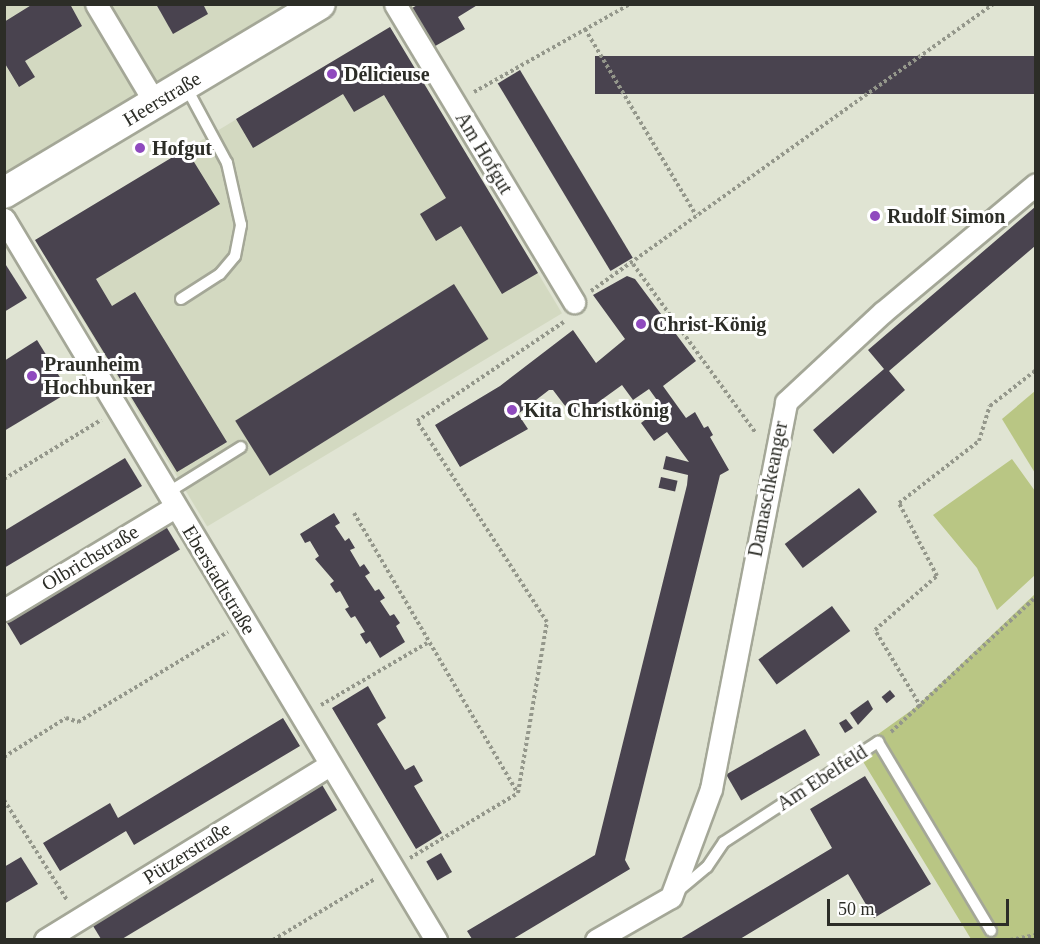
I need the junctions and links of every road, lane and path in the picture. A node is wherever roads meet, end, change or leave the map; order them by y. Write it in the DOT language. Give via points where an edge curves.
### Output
graph roads {
  1 [pos="96,4"];
  2 [pos="320,4"];
  3 [pos="394,4"];
  4 [pos="630,4"];
  5 [pos="993,4"];
  6 [pos="585,29"];
  7 [pos="185,85"];
  8 [pos="155,103"];
  9 [pos="454,103"];
  10 [pos="1035,184"];
  11 [pos="4,193"];
  12 [pos="696,215"];
  13 [pos="4,219"];
  14 [pos="633,264"];
  15 [pos="181,299"];
  16 [pos="574,302"];
  17 [pos="1035,370"];
  18 [pos="118,409"];
  19 [pos="241,447"];
  20 [pos="773,456"];
  21 [pos="4,479"];
  22 [pos="171,500"];
  23 [pos="354,513"];
  24 [pos="1035,597"];
  25 [pos="4,610"];
  26 [pos="244,623"];
  27 [pos="427,643"];
  28 [pos="921,707"];
  29 [pos="301,717"];
  30 [pos="878,742"];
  31 [pos="4,757"];
  32 [pos="329,765"];
  33 [pos="518,793"];
  34 [pos="4,800"];
  35 [pos="392,869"];
  36 [pos="671,897"];
  37 [pos="80,920"];
  38 [pos="991,931"];
  39 [pos="1035,935"];
  40 [pos="45,939"];
  41 [pos="273,939"];
  42 [pos="436,939"];
  43 [pos="596,939"];
  44 [pos="1010,939"];
  1 -- 8 [label="street"];
  2 -- 7 [label="main road, Heerstraße"];
  3 -- 9 [label="street, Am Hofgut"];
  4 -- 6 [label="path"];
  5 -- 12 [label="path"];
  6 -- 9 [label="path"];
  6 -- 12 [label="path"];
  7 -- 8 [label="main road, Heerstraße"];
  7 -- 15 [label="lane" via="227,163 241,225 235,256 220,274"];
  8 -- 11 [label="main road, Heerstraße"];
  9 -- 16 [label="street, Am Hofgut"];
  10 -- 20 [label="street, Damaschkeanger" via="883,312 786,402"];
  12 -- 14 [label="path"];
  13 -- 18 [label="street, Eberstadtstraße"];
  14 -- 16 [label="path"];
  14 -- 20 [label="path"];
  16 -- 33 [label="path" via="580,311 417,421 547,622"];
  17 -- 28 [label="path" via="990,406 979,441 899,503 936,576 875,630"];
  18 -- 21 [label="path"];
  18 -- 22 [label="street, Eberstadtstraße"];
  19 -- 22 [label="lane"];
  20 -- 36 [label="street, Damaschkeanger" via="711,789"];
  22 -- 25 [label="street, Olbrichstraße"];
  22 -- 26 [label="street, Eberstadtstraße"];
  23 -- 27 [label="path"];
  24 -- 28 [label="path, Am Ebelfeld"];
  26 -- 29 [label="street, Eberstadtstraße"];
  26 -- 31 [label="path" via="78,722 66,718"];
  27 -- 29 [label="path"];
  27 -- 33 [label="path"];
  28 -- 30 [label="path, Am Ebelfeld"];
  29 -- 32 [label="street, Eberstadtstraße"];
  30 -- 36 [label="lane, Am Ebelfeld" via="724,842 707,867"];
  30 -- 38 [label="lane"];
  32 -- 35 [label="street, Eberstadtstraße"];
  32 -- 37 [label="street, Pützerstraße"];
  33 -- 35 [label="path"];
  34 -- 37 [label="path"];
  35 -- 41 [label="path"];
  35 -- 42 [label="street, Eberstadtstraße"];
  36 -- 43 [label="street, Am Ebelfeld"];
  37 -- 40 [label="street, Pützerstraße"];
  39 -- 44 [label="path"];
}
